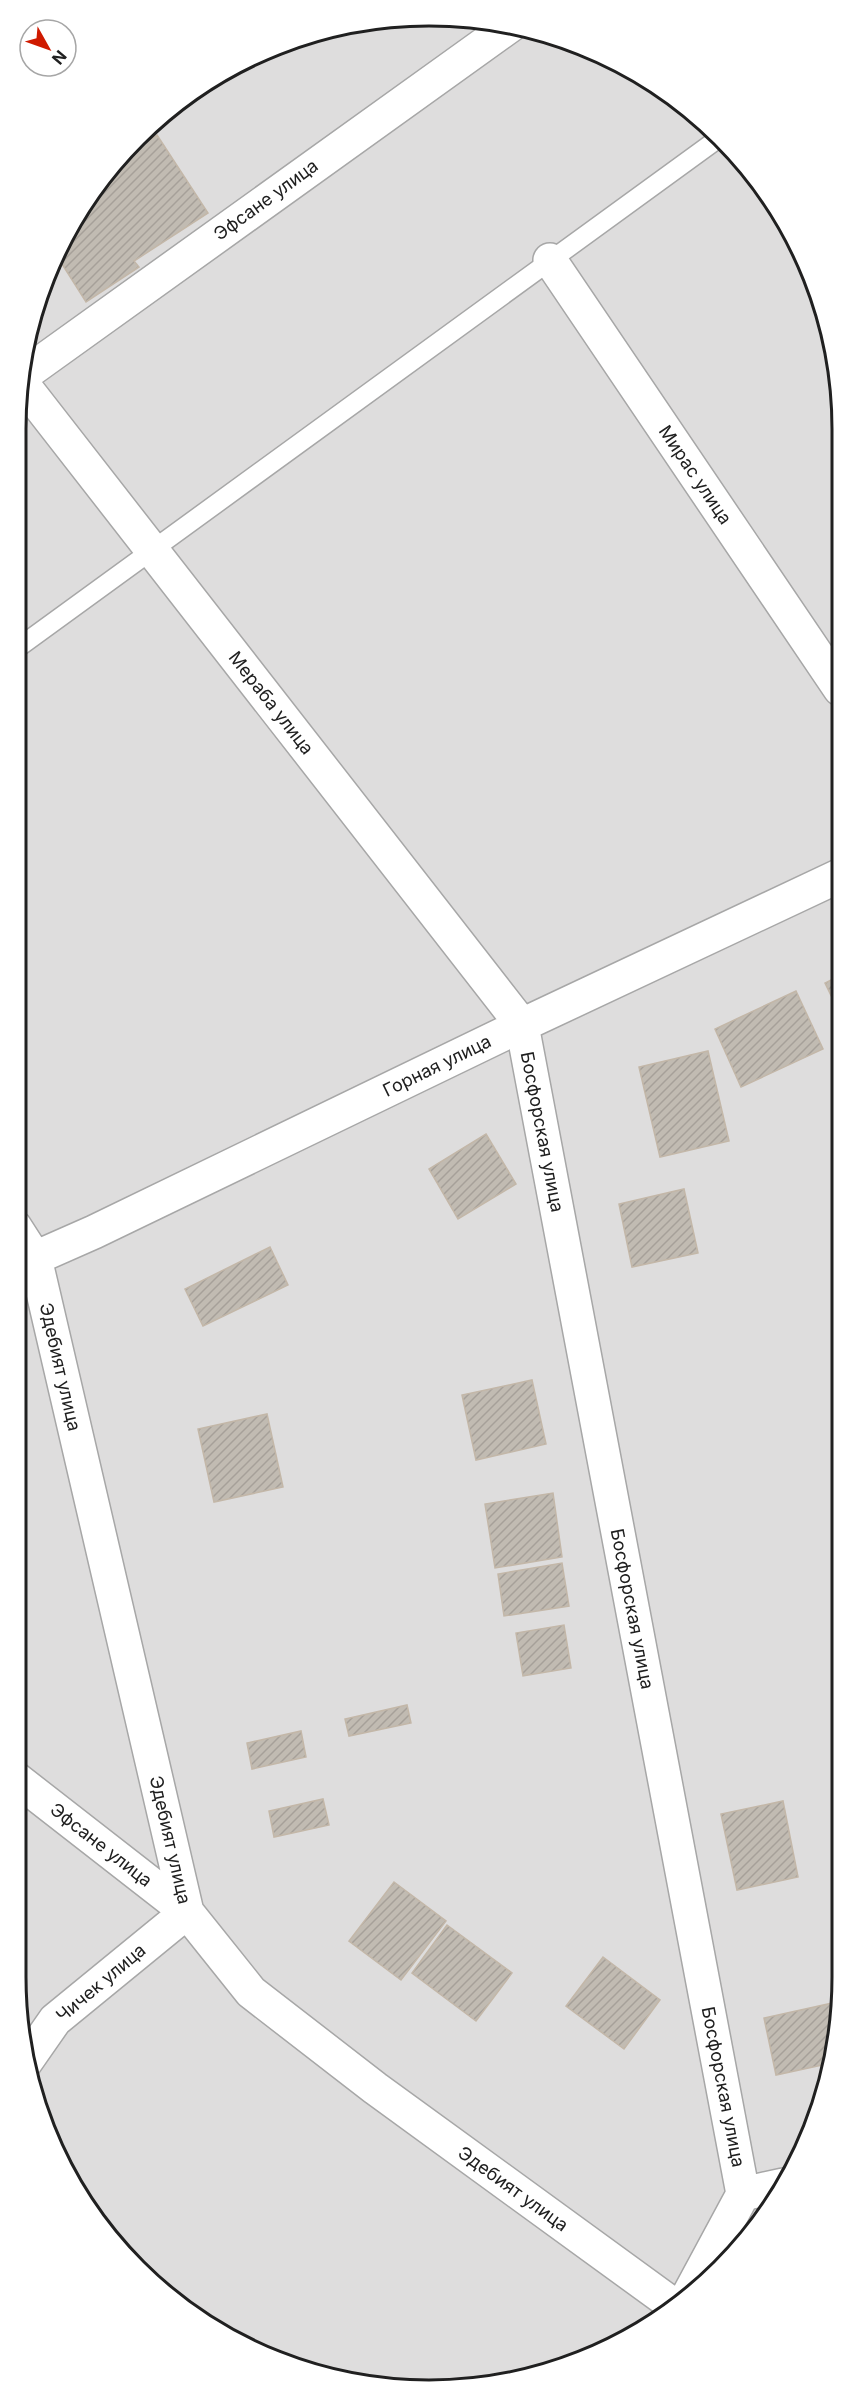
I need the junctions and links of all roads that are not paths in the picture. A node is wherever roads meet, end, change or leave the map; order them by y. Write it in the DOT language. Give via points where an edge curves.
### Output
graph roads {
  1 [pos="501,32"];
  2 [pos="713,143"];
  3 [pos="550,260"];
  4 [pos="30,370"];
  5 [pos="27,390"];
  6 [pos="153,552"];
  7 [pos="26,642"];
  8 [pos="832,677"];
  9 [pos="832,879"];
  10 [pos="522,1024"];
  11 [pos="26,1264"];
  12 [pos="26,1268"];
  13 [pos="26,1787"];
  14 [pos="187,1912"];
  15 [pos="32,2052"];
  16 [pos="773,2187"];
  17 [pos="743,2194"];
  18 [pos="698,2277"];
  19 [pos="668,2301"];
  1 -- 4 [label="street, Эфсане улица"];
  2 -- 3 [label="lane"];
  3 -- 6 [label="lane"];
  3 -- 8 [label="street, Мирас улица"];
  5 -- 6 [label="street, Мераба улица"];
  6 -- 7 [label="lane"];
  6 -- 10 [label="street, Мераба улица"];
  9 -- 10 [label="street, Горная улица"];
  10 -- 11 [label="street, Горная улица"];
  10 -- 17 [label="street, Босфорская улица"];
  12 -- 14 [label="street, Эдебият улица"];
  13 -- 14 [label="street, Эфсане улица"];
  14 -- 15 [label="street, Чичек улица" via="55,2020"];
  14 -- 19 [label="street, Эдебият улица" via="251,1992 375,2088"];
  16 -- 17 [label="street"];
  17 -- 18 [label="street"];
}
